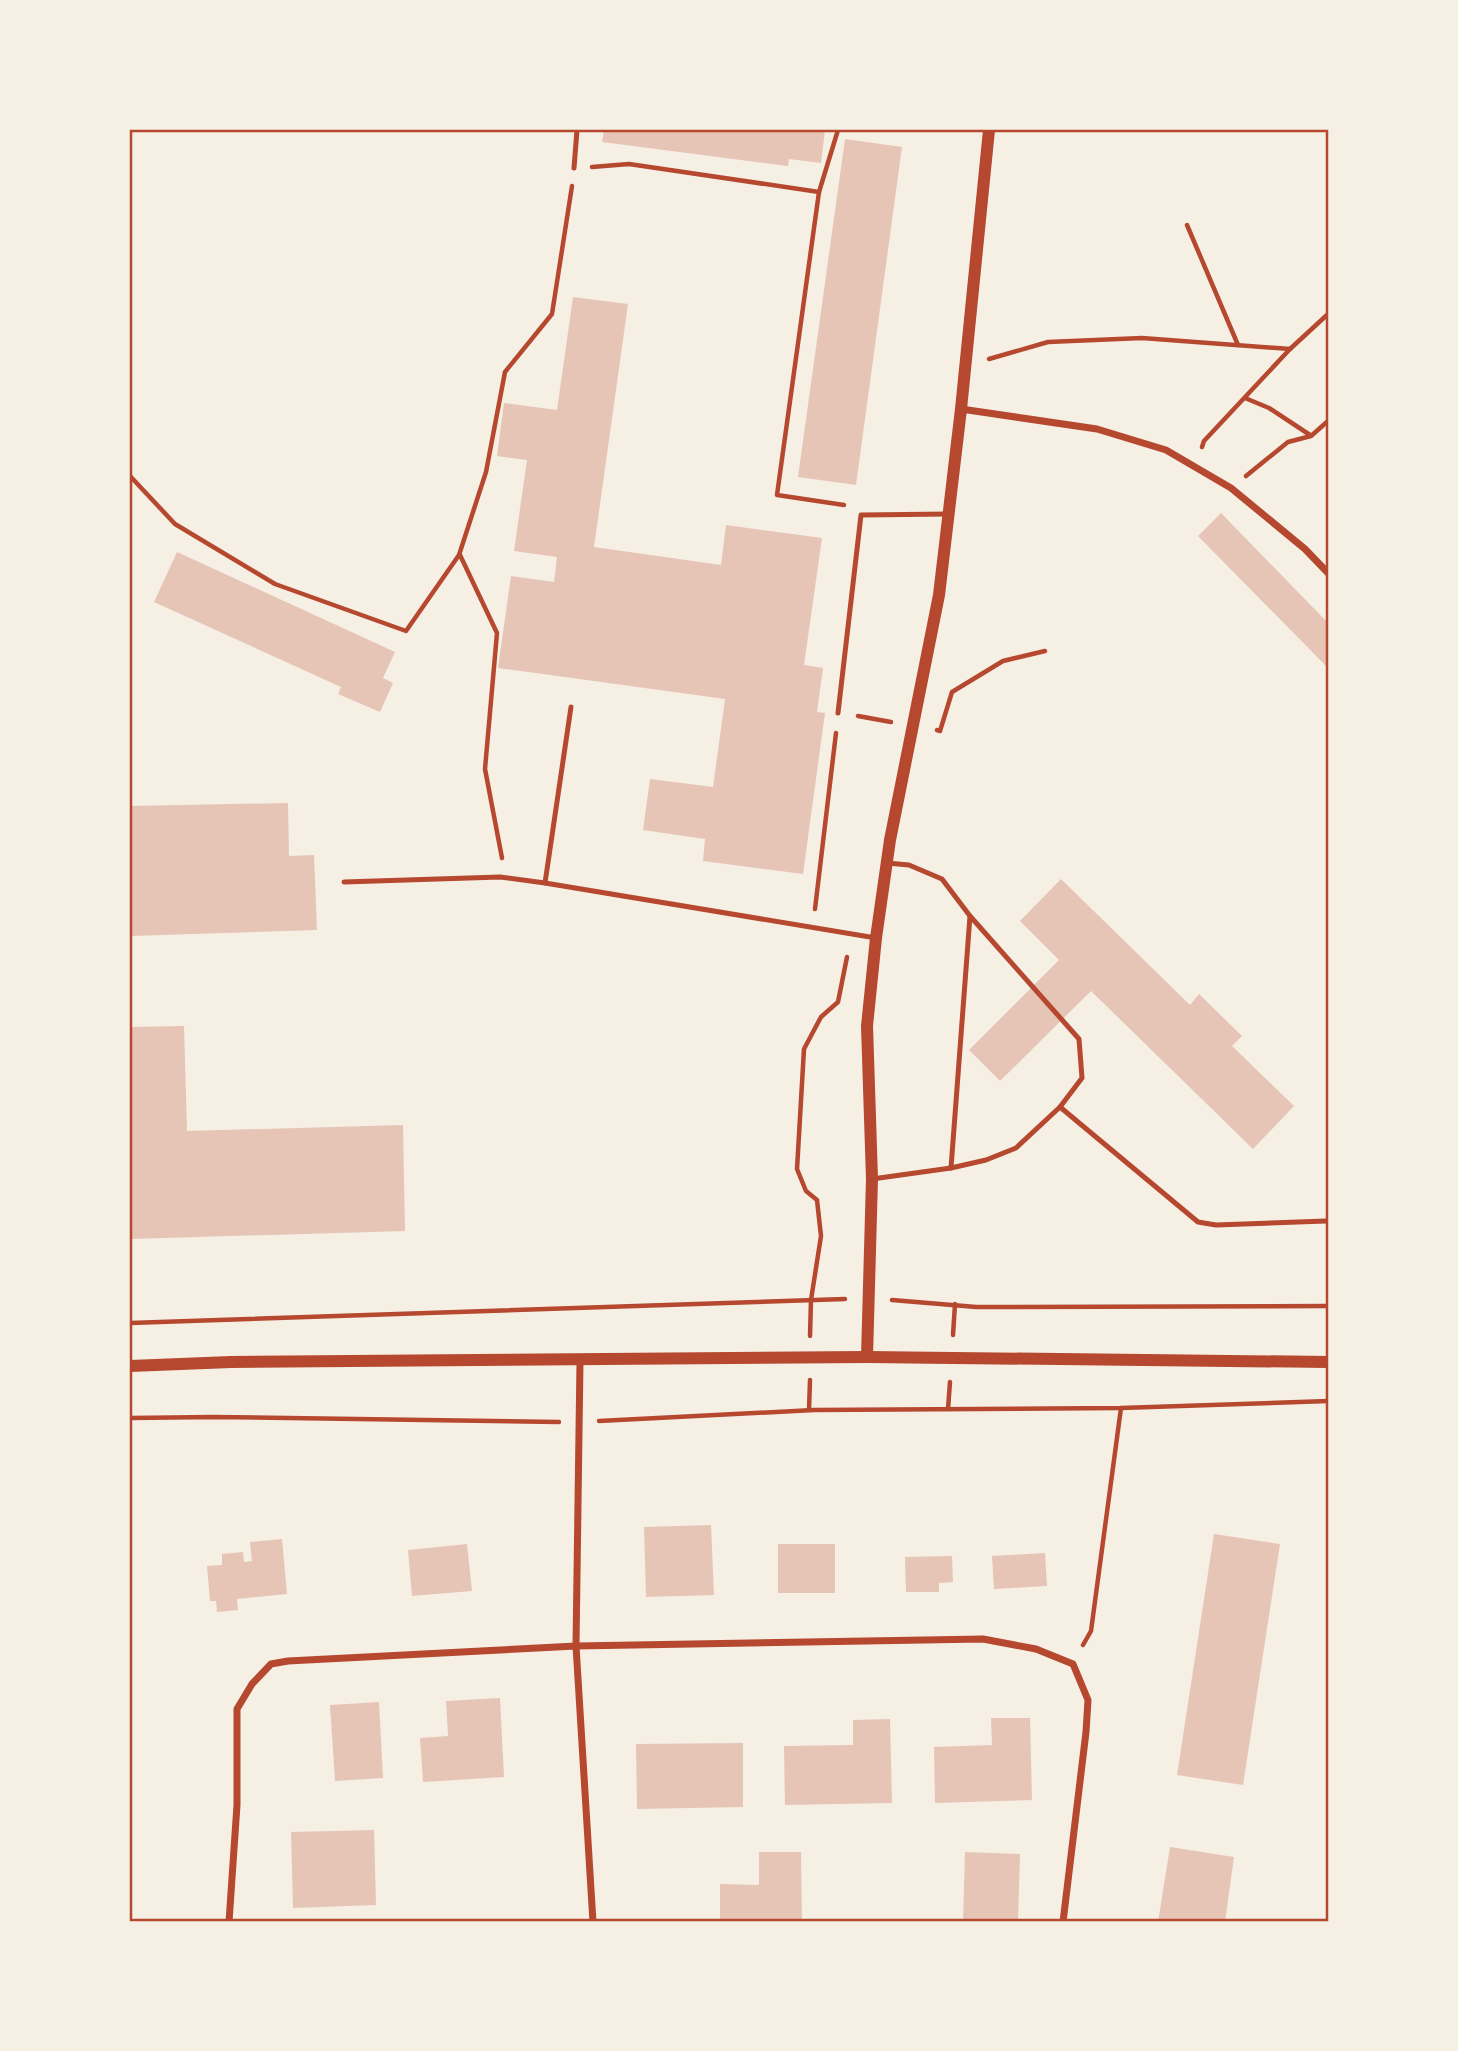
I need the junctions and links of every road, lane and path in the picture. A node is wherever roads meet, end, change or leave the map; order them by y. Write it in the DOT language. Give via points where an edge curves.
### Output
graph roads {
  1 [pos="577,130"];
  2 [pos="838,130"];
  3 [pos="989,130"];
  4 [pos="574,168"];
  5 [pos="819,192"];
  6 [pos="1187,225"];
  7 [pos="1328,314"];
  8 [pos="1238,345"];
  9 [pos="1290,349"];
  10 [pos="965,366"];
  11 [pos="1245,398"];
  12 [pos="961,409"];
  13 [pos="1328,421"];
  14 [pos="1311,436"];
  15 [pos="1194,466"];
  16 [pos="130,476"];
  17 [pos="1231,488"];
  18 [pos="949,514"];
  19 [pos="860,515"];
  20 [pos="460,555"];
  21 [pos="1328,573"];
  22 [pos="1045,650"];
  23 [pos="571,708"];
  24 [pos="838,713"];
  25 [pos="914,725"];
  26 [pos="887,863"];
  27 [pos="505,878"];
  28 [pos="344,882"];
  29 [pos="545,883"];
  30 [pos="970,916"];
  31 [pos="813,927"];
  32 [pos="876,937"];
  33 [pos="1060,1107"];
  34 [pos="951,1168"];
  35 [pos="872,1179"];
  36 [pos="1326,1221"];
  37 [pos="870,1298"];
  38 [pos="1328,1306"];
  39 [pos="130,1323"];
  40 [pos="867,1357"];
  41 [pos="580,1361"];
  42 [pos="1328,1362"];
  43 [pos="130,1366"];
  44 [pos="1328,1401"];
  45 [pos="1121,1408"];
  46 [pos="130,1418"];
  47 [pos="579,1423"];
  48 [pos="576,1647"];
  49 [pos="1073,1664"];
  50 [pos="229,1922"];
  51 [pos="593,1922"];
  52 [pos="1063,1922"];
  1 -- 4 [label="lane"];
  2 -- 5 [label="path"];
  3 -- 10 [label="street"];
  4 -- 5 [label="path" via="629,164"];
  4 -- 20 [label="path" via="552,314 505,372 486,471"];
  5 -- 19 [label="path" via="777,495 844,505"];
  6 -- 8 [label="path"];
  7 -- 9 [label="path"];
  8 -- 9 [label="path"];
  8 -- 10 [label="path" via="1142,338 1048,342"];
  9 -- 11 [label="path"];
  10 -- 12 [label="street"];
  11 -- 14 [label="path"];
  11 -- 15 [label="path" via="1204,441"];
  12 -- 15 [label="street" via="1097,429 1166,450"];
  12 -- 18 [label="street"];
  13 -- 14 [label="path"];
  14 -- 17 [label="path" via="1287,442"];
  15 -- 17 [label="street"];
  16 -- 20 [label="path" via="176,524 275,584 406,631"];
  17 -- 21 [label="street"];
  18 -- 19 [label="lane"];
  18 -- 25 [label="street"];
  19 -- 24 [label="lane"];
  20 -- 27 [label="path" via="497,633 485,769"];
  22 -- 25 [label="path" via="1003,661 952,692 940,731"];
  23 -- 29 [label="lane"];
  24 -- 25 [label="path"];
  24 -- 31 [label="path"];
  25 -- 26 [label="street"];
  26 -- 30 [label="lane" via="909,865 942,879"];
  26 -- 32 [label="street"];
  27 -- 28 [label="lane"];
  27 -- 29 [label="lane"];
  29 -- 31 [label="lane"];
  30 -- 33 [label="lane" via="1079,1039 1082,1078"];
  30 -- 34 [label="lane"];
  31 -- 32 [label="lane"];
  32 -- 35 [label="street" via="867,1026"];
  33 -- 34 [label="lane" via="1016,1149"];
  33 -- 36 [label="lane" via="1198,1222"];
  34 -- 35 [label="lane"];
  35 -- 37 [label="street"];
  37 -- 38 [label="path" via="976,1307"];
  37 -- 39 [label="path"];
  37 -- 40 [label="street"];
  40 -- 41 [label="street"];
  40 -- 42 [label="street"];
  41 -- 43 [label="street"];
  41 -- 47 [label="street"];
  44 -- 45 [label="path"];
  45 -- 47 [label="path" via="814,1410"];
  45 -- 49 [label="path" via="1091,1630"];
  46 -- 47 [label="path"];
  47 -- 48 [label="street"];
  48 -- 49 [label="street" via="983,1639 1036,1649"];
  48 -- 50 [label="street" via="271,1664 237,1709 237,1805"];
  48 -- 51 [label="street"];
  49 -- 52 [label="street" via="1088,1700"];
}
